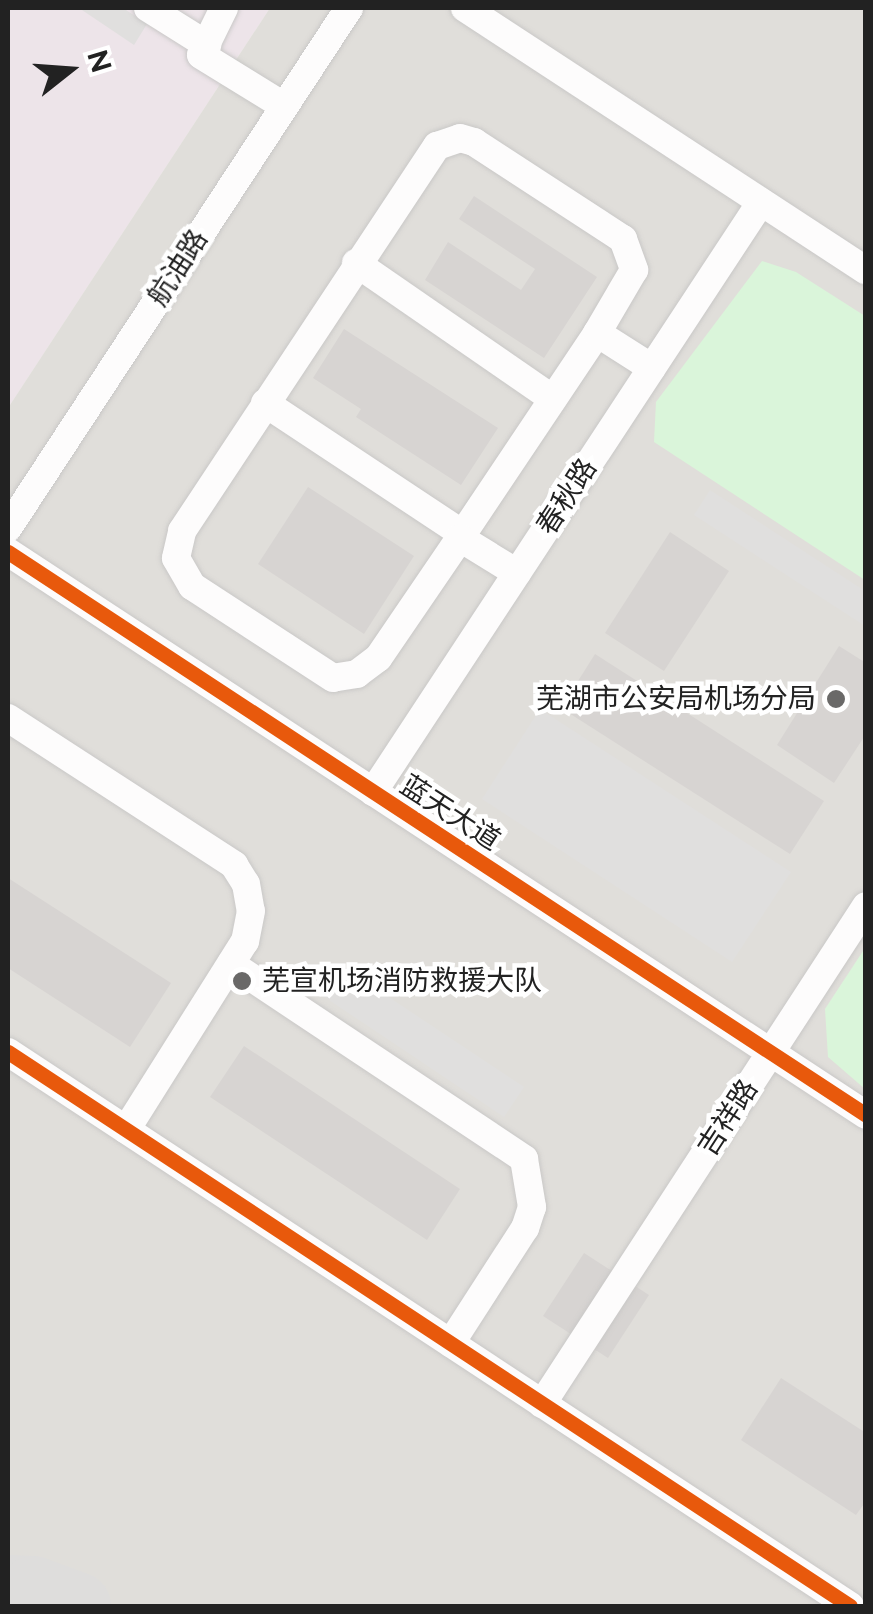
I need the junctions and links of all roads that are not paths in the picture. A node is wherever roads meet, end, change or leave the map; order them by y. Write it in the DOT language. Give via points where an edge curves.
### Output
graph roads {
  1 [pos="148,8"];
  2 [pos="224,8"];
  3 [pos="349,8"];
  4 [pos="465,8"];
  5 [pos="207,45"];
  6 [pos="284,106"];
  7 [pos="761,202"];
  8 [pos="356,263"];
  9 [pos="866,270"];
  10 [pos="597,333"];
  11 [pos="652,368"];
  12 [pos="552,399"];
  13 [pos="266,403"];
  14 [pos="8,528"];
  15 [pos="462,536"];
  16 [pos="8,552"];
  17 [pos="517,574"];
  18 [pos="8,718"];
  19 [pos="373,792"];
  20 [pos="866,906"];
  21 [pos="230,964"];
  22 [pos="8,1052"];
  23 [pos="770,1052"];
  24 [pos="866,1115"];
  25 [pos="126,1130"];
  26 [pos="450,1343"];
  27 [pos="542,1404"];
  28 [pos="850,1606"];
  1 -- 5 [label="street"];
  2 -- 5 [label="street"];
  3 -- 6 [label="street, 航油路"];
  4 -- 7 [label="street"];
  5 -- 6 [label="street" via="201,56"];
  6 -- 14 [label="street, 航油路"];
  7 -- 9 [label="street"];
  7 -- 11 [label="street, 春秋路"];
  8 -- 10 [label="street" via="427,154 460,138 474,142 623,239 634,270"];
  8 -- 12 [label="street"];
  8 -- 13 [label="street"];
  10 -- 11 [label="street"];
  10 -- 12 [label="street"];
  11 -- 17 [label="street, 春秋路"];
  12 -- 15 [label="street"];
  13 -- 15 [label="street"];
  13 -- 15 [label="street" via="178,542 182,575 192,586 332,678 344,678 378,658"];
  15 -- 17 [label="street"];
  16 -- 19 [label="street, 蓝天大道"];
  17 -- 19 [label="street, 春秋路"];
  18 -- 21 [label="street" via="234,865 251,911 245,941"];
  19 -- 23 [label="street, 蓝天大道"];
  20 -- 23 [label="street, 吉祥路"];
  21 -- 25 [label="street"];
  21 -- 26 [label="street" via="524,1158 532,1207 525,1228"];
  22 -- 25 [label="street"];
  23 -- 24 [label="street, 蓝天大道"];
  23 -- 27 [label="street, 吉祥路"];
  25 -- 26 [label="street"];
  26 -- 27 [label="street"];
  27 -- 28 [label="street"];
}
